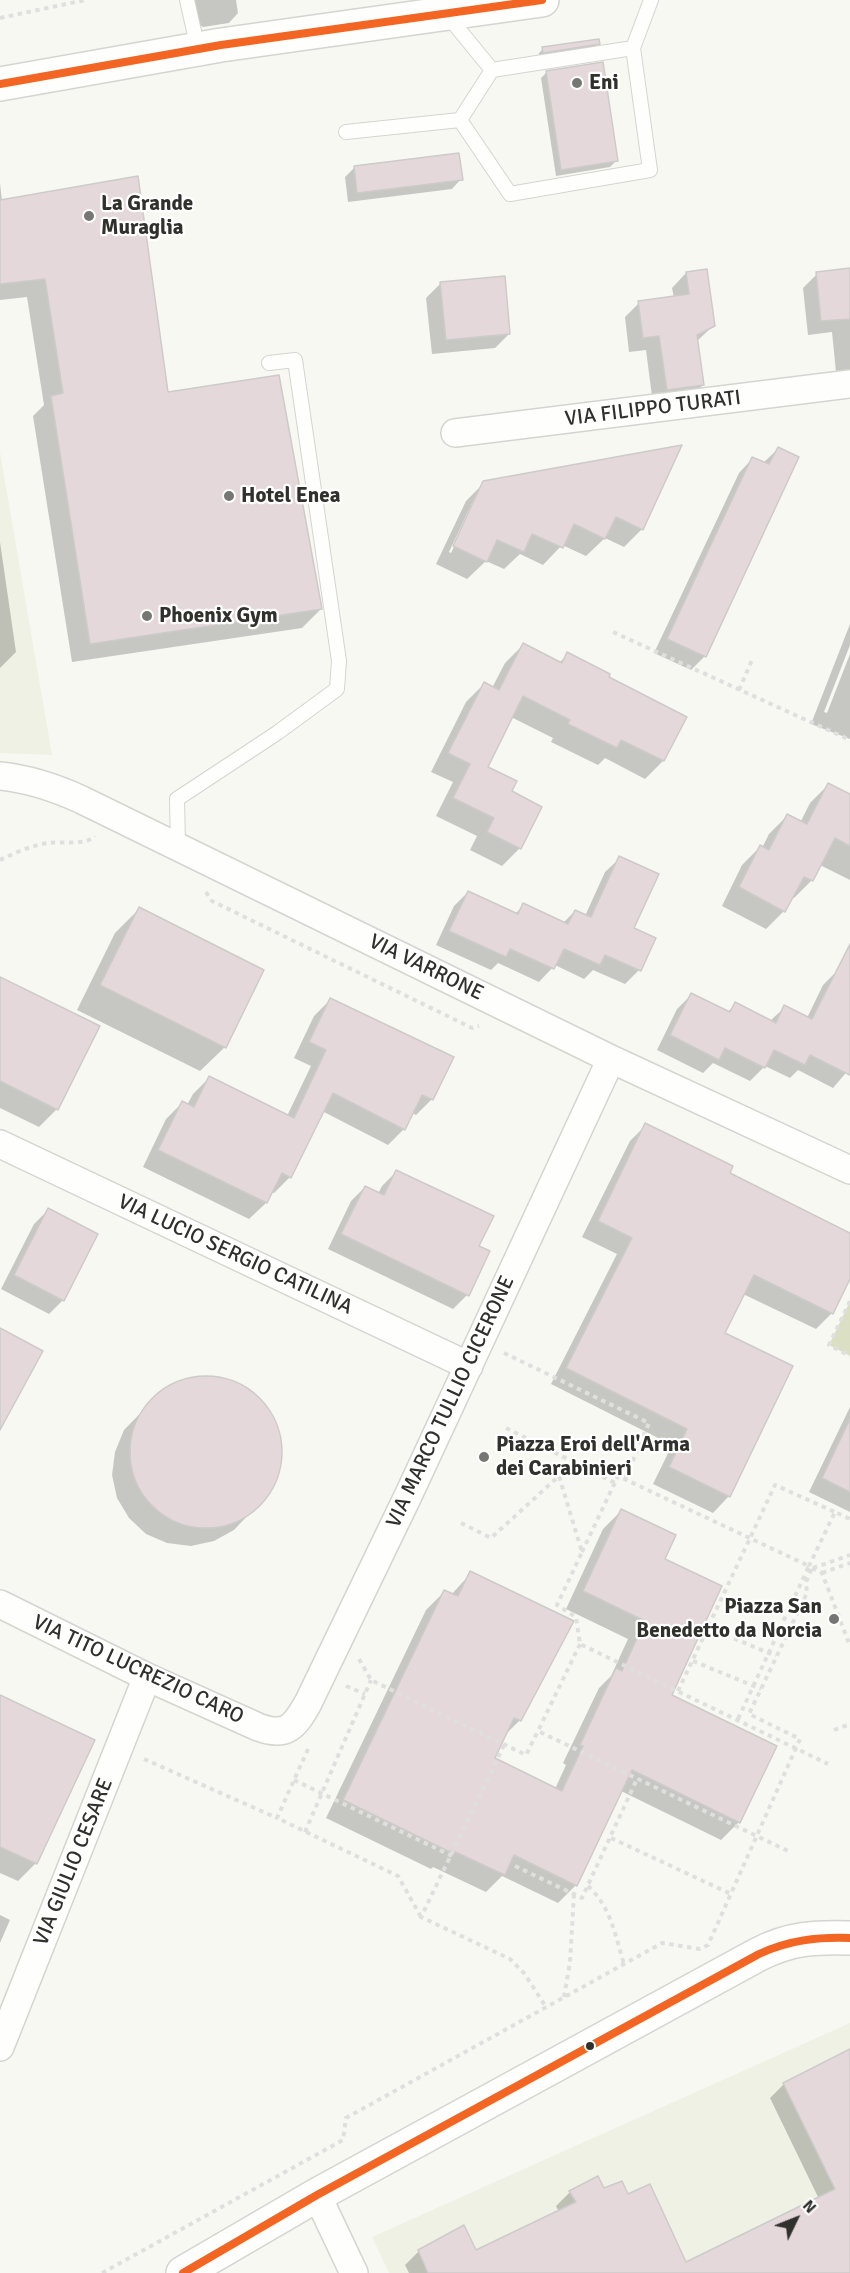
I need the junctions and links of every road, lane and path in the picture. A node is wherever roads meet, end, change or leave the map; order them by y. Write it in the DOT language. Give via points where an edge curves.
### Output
graph roads {
  1 [pos="85,0"];
  2 [pos="187,0"];
  3 [pos="542,0"];
  4 [pos="651,0"];
  5 [pos="445,13"];
  6 [pos="0,18"];
  7 [pos="633,48"];
  8 [pos="198,49"];
  9 [pos="492,70"];
  10 [pos="0,84"];
  11 [pos="460,120"];
  12 [pos="346,132"];
  13 [pos="269,363"];
  14 [pos="850,384"];
  15 [pos="455,433"];
  16 [pos="612,632"];
  17 [pos="752,660"];
  18 [pos="739,690"];
  19 [pos="850,740"];
  20 [pos="0,776"];
  21 [pos="96,836"];
  22 [pos="178,847"];
  23 [pos="0,860"];
  24 [pos="611,1059"];
  25 [pos="3,1152"];
  26 [pos="850,1170"];
  27 [pos="850,1301"];
  28 [pos="503,1353"];
  29 [pos="850,1356"];
  30 [pos="469,1366"];
  31 [pos="506,1428"];
  32 [pos="625,1479"];
  33 [pos="615,1483"];
  34 [pos="835,1512"];
  35 [pos="850,1519"];
  36 [pos="461,1523"];
  37 [pos="750,1538"];
  38 [pos="582,1552"];
  39 [pos="850,1555"];
  40 [pos="850,1563"];
  41 [pos="810,1567"];
  42 [pos="822,1573"];
  43 [pos="0,1604"];
  44 [pos="709,1628"];
  45 [pos="580,1644"];
  46 [pos="850,1646"];
  47 [pos="336,1647"];
  48 [pos="768,1653"];
  49 [pos="776,1656"];
  50 [pos="693,1661"];
  51 [pos="147,1677"];
  52 [pos="371,1680"];
  53 [pos="337,1682"];
  54 [pos="753,1686"];
  55 [pos="761,1689"];
  56 [pos="678,1691"];
  57 [pos="365,1694"];
  58 [pos="738,1719"];
  59 [pos="850,1724"];
  60 [pos="834,1730"];
  61 [pos="538,1731"];
  62 [pos="276,1732"];
  63 [pos="310,1744"];
  64 [pos="504,1745"];
  65 [pos="119,1748"];
  66 [pos="795,1748"];
  67 [pos="828,1764"];
  68 [pos="637,1779"];
  69 [pos="294,1780"];
  70 [pos="321,1793"];
  71 [pos="277,1818"];
  72 [pos="306,1832"];
  73 [pos="756,1836"];
  74 [pos="611,1838"];
  75 [pos="788,1851"];
  76 [pos="452,1856"];
  77 [pos="514,1866"];
  78 [pos="588,1886"];
  79 [pos="574,1894"];
  80 [pos="731,1894"];
  81 [pos="421,1917"];
  82 [pos="850,1938"];
  83 [pos="624,1964"];
  84 [pos="564,1997"];
  85 [pos="547,2007"];
  86 [pos="0,2047"];
  87 [pos="318,2195"];
  88 [pos="102,2273"];
  89 [pos="183,2273"];
  90 [pos="354,2273"];
  1 -- 6 [label="path"];
  2 -- 8 [label="lane"];
  3 -- 5 [label="street"];
  4 -- 7 [label="lane"];
  5 -- 8 [label="street"];
  5 -- 9 [label="lane"];
  7 -- 9 [label="lane"];
  7 -- 11 [label="lane" via="650,170 510,194"];
  8 -- 10 [label="street"];
  9 -- 11 [label="lane"];
  11 -- 12 [label="lane"];
  13 -- 22 [label="lane" via="295,360 339,661 337,689 177,800"];
  14 -- 15 [label="street, VIA FILIPPO TURATI"];
  16 -- 18 [label="path"];
  17 -- 18 [label="path"];
  18 -- 19 [label="path"];
  20 -- 22 [label="street, VIA VARRONE" via="58,789"];
  21 -- 23 [label="path" via="88,841 46,843"];
  22 -- 24 [label="street, VIA VARRONE"];
  24 -- 26 [label="street, VIA VARRONE"];
  24 -- 30 [label="street, VIA MARCO TULLIO CICERONE"];
  25 -- 30 [label="street, VIA LUCIO SERGIO CATILINA"];
  27 -- 29 [label="path" via="829,1346"];
  28 -- 32 [label="path" via="649,1423"];
  30 -- 47 [label="street, VIA MARCO TULLIO CICERONE"];
  31 -- 33 [label="path"];
  32 -- 33 [label="path" via="618,1476"];
  32 -- 37 [label="path"];
  33 -- 38 [label="path"];
  34 -- 35 [label="path"];
  34 -- 37 [label="path" via="775,1485"];
  34 -- 41 [label="path"];
  36 -- 38 [label="path" via="491,1538 559,1476"];
  37 -- 41 [label="path"];
  37 -- 44 [label="path"];
  38 -- 45 [label="path" via="557,1605 576,1617"];
  39 -- 41 [label="path"];
  40 -- 42 [label="path"];
  41 -- 42 [label="path"];
  41 -- 48 [label="path"];
  41 -- 49 [label="path" via="807,1593"];
  42 -- 46 [label="path"];
  43 -- 51 [label="street, VIA TITO LUCREZIO CARO"];
  44 -- 48 [label="path"];
  44 -- 50 [label="path"];
  45 -- 56 [label="path"];
  45 -- 61 [label="path"];
  47 -- 52 [label="path" via="360,1659"];
  47 -- 62 [label="street, VIA MARCO TULLIO CICERONE" via="299,1719 290,1728"];
  48 -- 49 [label="path"];
  48 -- 54 [label="path"];
  49 -- 55 [label="path"];
  50 -- 54 [label="path"];
  50 -- 56 [label="path"];
  51 -- 62 [label="street, VIA TITO LUCREZIO CARO"];
  51 -- 65 [label="street, VIA GIULIO CESARE"];
  52 -- 57 [label="path"];
  52 -- 64 [label="path"];
  53 -- 57 [label="path"];
  54 -- 55 [label="path"];
  54 -- 58 [label="path"];
  55 -- 66 [label="path" via="749,1714 800,1739"];
  56 -- 58 [label="path"];
  57 -- 70 [label="path"];
  58 -- 66 [label="path"];
  59 -- 60 [label="path"];
  61 -- 64 [label="path" via="526,1755"];
  61 -- 68 [label="path"];
  63 -- 69 [label="path"];
  64 -- 76 [label="path"];
  65 -- 71 [label="path"];
  65 -- 86 [label="street, VIA GIULIO CESARE"];
  66 -- 67 [label="path"];
  66 -- 73 [label="path"];
  68 -- 73 [label="path"];
  68 -- 74 [label="path"];
  69 -- 70 [label="path"];
  69 -- 71 [label="path"];
  70 -- 72 [label="path"];
  70 -- 76 [label="path"];
  71 -- 72 [label="path"];
  72 -- 81 [label="path" via="398,1876"];
  73 -- 75 [label="path"];
  73 -- 80 [label="path"];
  74 -- 78 [label="path"];
  74 -- 80 [label="path"];
  76 -- 81 [label="path"];
  77 -- 79 [label="path"];
  78 -- 79 [label="path" via="582,1898"];
  78 -- 83 [label="path" via="608,1912"];
  79 -- 84 [label="path"];
  80 -- 83 [label="path" via="706,1947 663,1943"];
  81 -- 85 [label="path" via="510,1959"];
  82 -- 87 [label="street" via="807,1938 775,1946"];
  83 -- 84 [label="path"];
  84 -- 85 [label="path"];
  85 -- 88 [label="path" via="346,2118 343,2140"];
  87 -- 89 [label="street"];
  87 -- 90 [label="street"];
}
